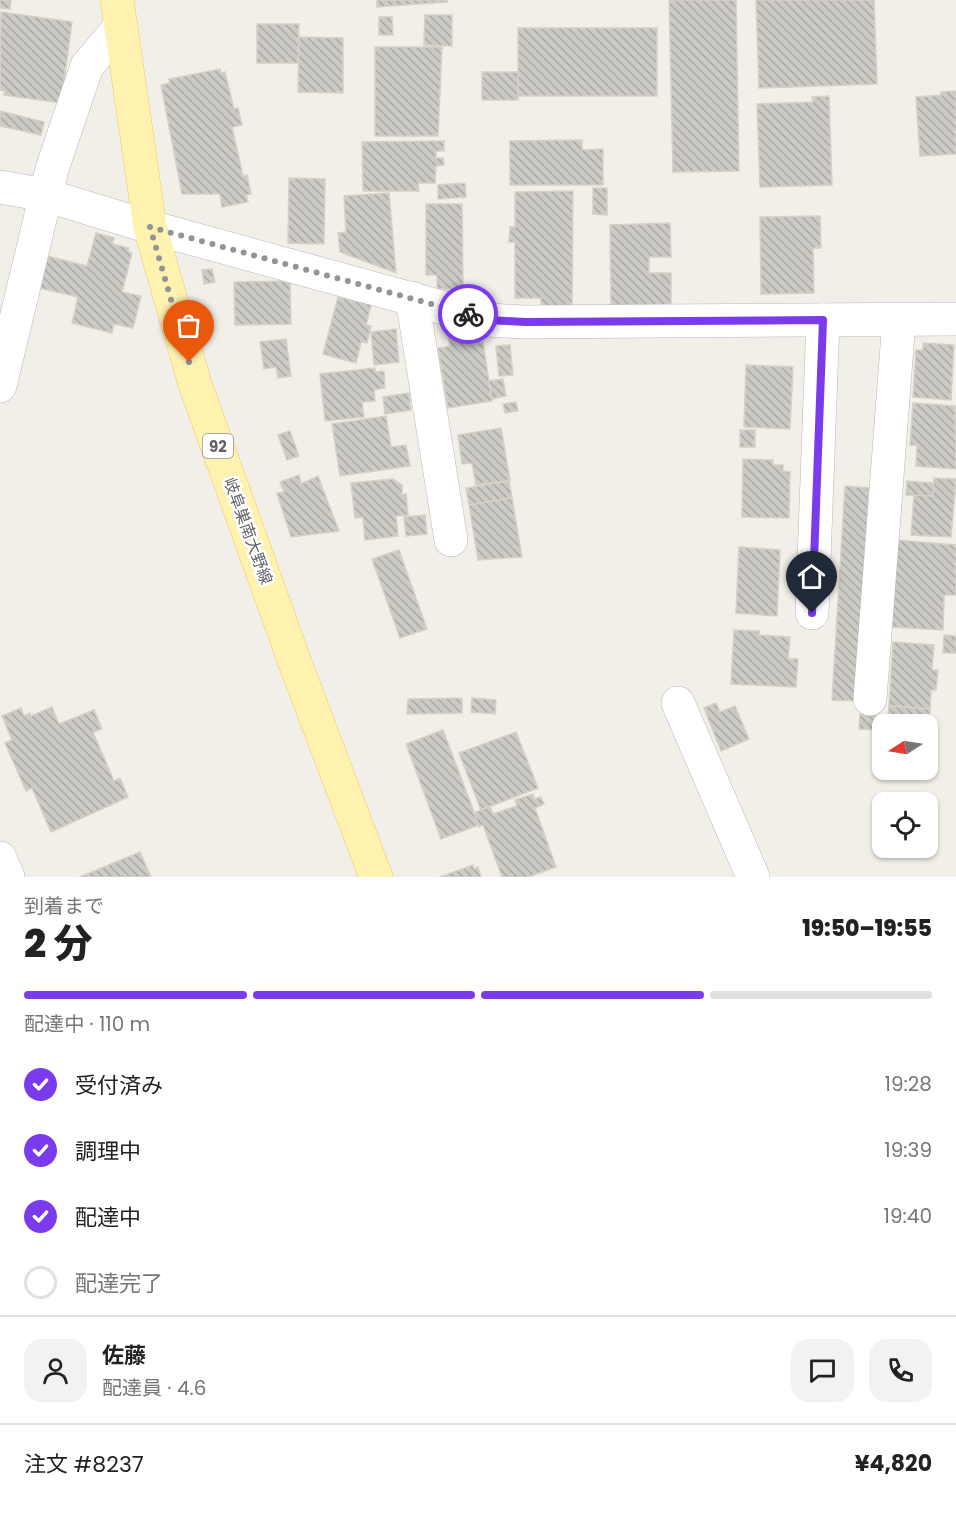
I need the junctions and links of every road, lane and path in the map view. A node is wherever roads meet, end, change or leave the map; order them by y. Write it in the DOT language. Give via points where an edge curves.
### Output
graph roads {
  1 [pos="119,13"];
  2 [pos="0,187"];
  3 [pos="45,195"];
  4 [pos="150,227"];
  5 [pos="412,298"];
  6 [pos="956,319"];
  7 [pos="823,320"];
  8 [pos="899,320"];
  9 [pos="0,386"];
  10 [pos="451,540"];
  11 [pos="812,613"];
  12 [pos="870,699"];
  13 [pos="678,703"];
  14 [pos="0,858"];
  15 [pos="8,877"];
  16 [pos="376,877"];
  17 [pos="753,877"];
  1 -- 3 [label="street" via="87,66"];
  1 -- 4 [label="main road, 岐阜巣南大野線 / 92"];
  2 -- 3 [label="street"];
  3 -- 4 [label="street"];
  3 -- 9 [label="street"];
  4 -- 5 [label="street"];
  4 -- 16 [label="main road, 岐阜巣南大野線 / 92" via="195,384"];
  5 -- 7 [label="street" via="488,320 525,322"];
  5 -- 10 [label="street"];
  6 -- 8 [label="street"];
  7 -- 8 [label="street"];
  7 -- 11 [label="street"];
  8 -- 12 [label="street"];
  13 -- 17 [label="street"];
  14 -- 15 [label="street"];
}
